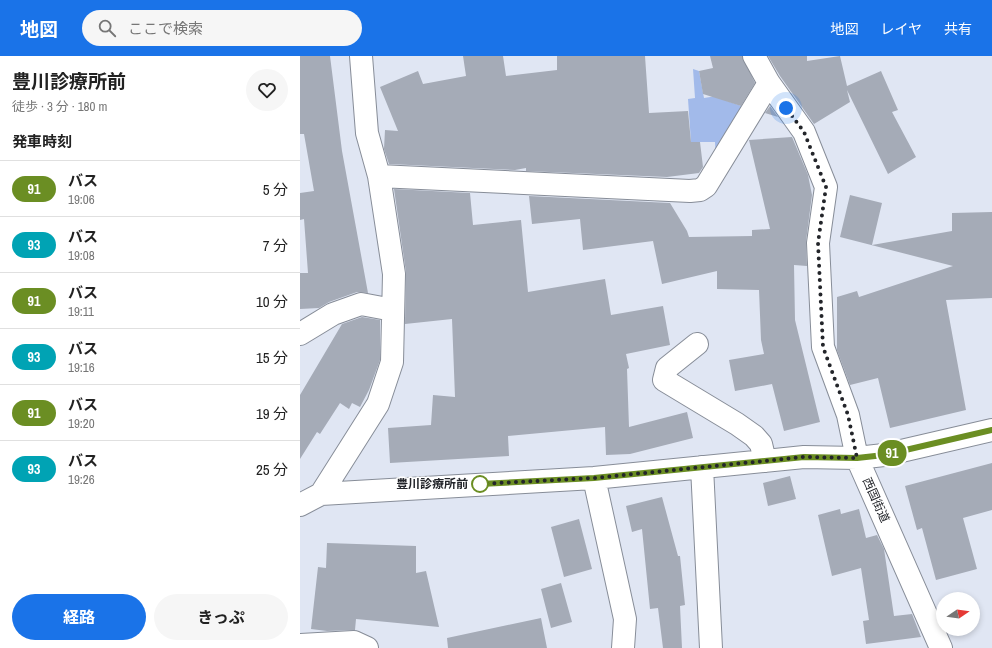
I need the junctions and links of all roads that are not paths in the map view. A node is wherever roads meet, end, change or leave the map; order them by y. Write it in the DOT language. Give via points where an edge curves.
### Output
graph roads {
  1 [pos="361,56"];
  2 [pos="754,56"];
  3 [pos="769,83"];
  4 [pos="379,176"];
  5 [pos="393,310"];
  6 [pos="300,334"];
  7 [pos="697,344"];
  8 [pos="992,430"];
  9 [pos="857,458"];
  10 [pos="765,461"];
  11 [pos="702,467"];
  12 [pos="594,478"];
  13 [pos="321,494"];
  14 [pos="300,505"];
  15 [pos="300,644"];
  16 [pos="367,648"];
  17 [pos="623,648"];
  18 [pos="711,648"];
  19 [pos="941,648"];
  1 -- 4 [label="street" via="367,134"];
  2 -- 3 [label="street, 西国街道"];
  3 -- 4 [label="street" via="706,186 700,190"];
  3 -- 9 [label="street, 西国街道" via="804,132 826,187 818,243 823,347 848,415"];
  4 -- 5 [label="street" via="394,274"];
  5 -- 6 [label="street" via="361,304 334,314"];
  5 -- 13 [label="street" via="392,362 378,404"];
  7 -- 10 [label="street" via="667,368 664,380 754,436 761,444"];
  8 -- 9 [label="street" via="884,455"];
  9 -- 10 [label="street" via="804,457"];
  9 -- 19 [label="street, 西国街道"];
  10 -- 11 [label="street"];
  11 -- 12 [label="street"];
  11 -- 18 [label="street"];
  12 -- 13 [label="street"];
  12 -- 17 [label="street" via="625,619"];
  13 -- 14 [label="street"];
  15 -- 16 [label="street" via="354,642"];
}
